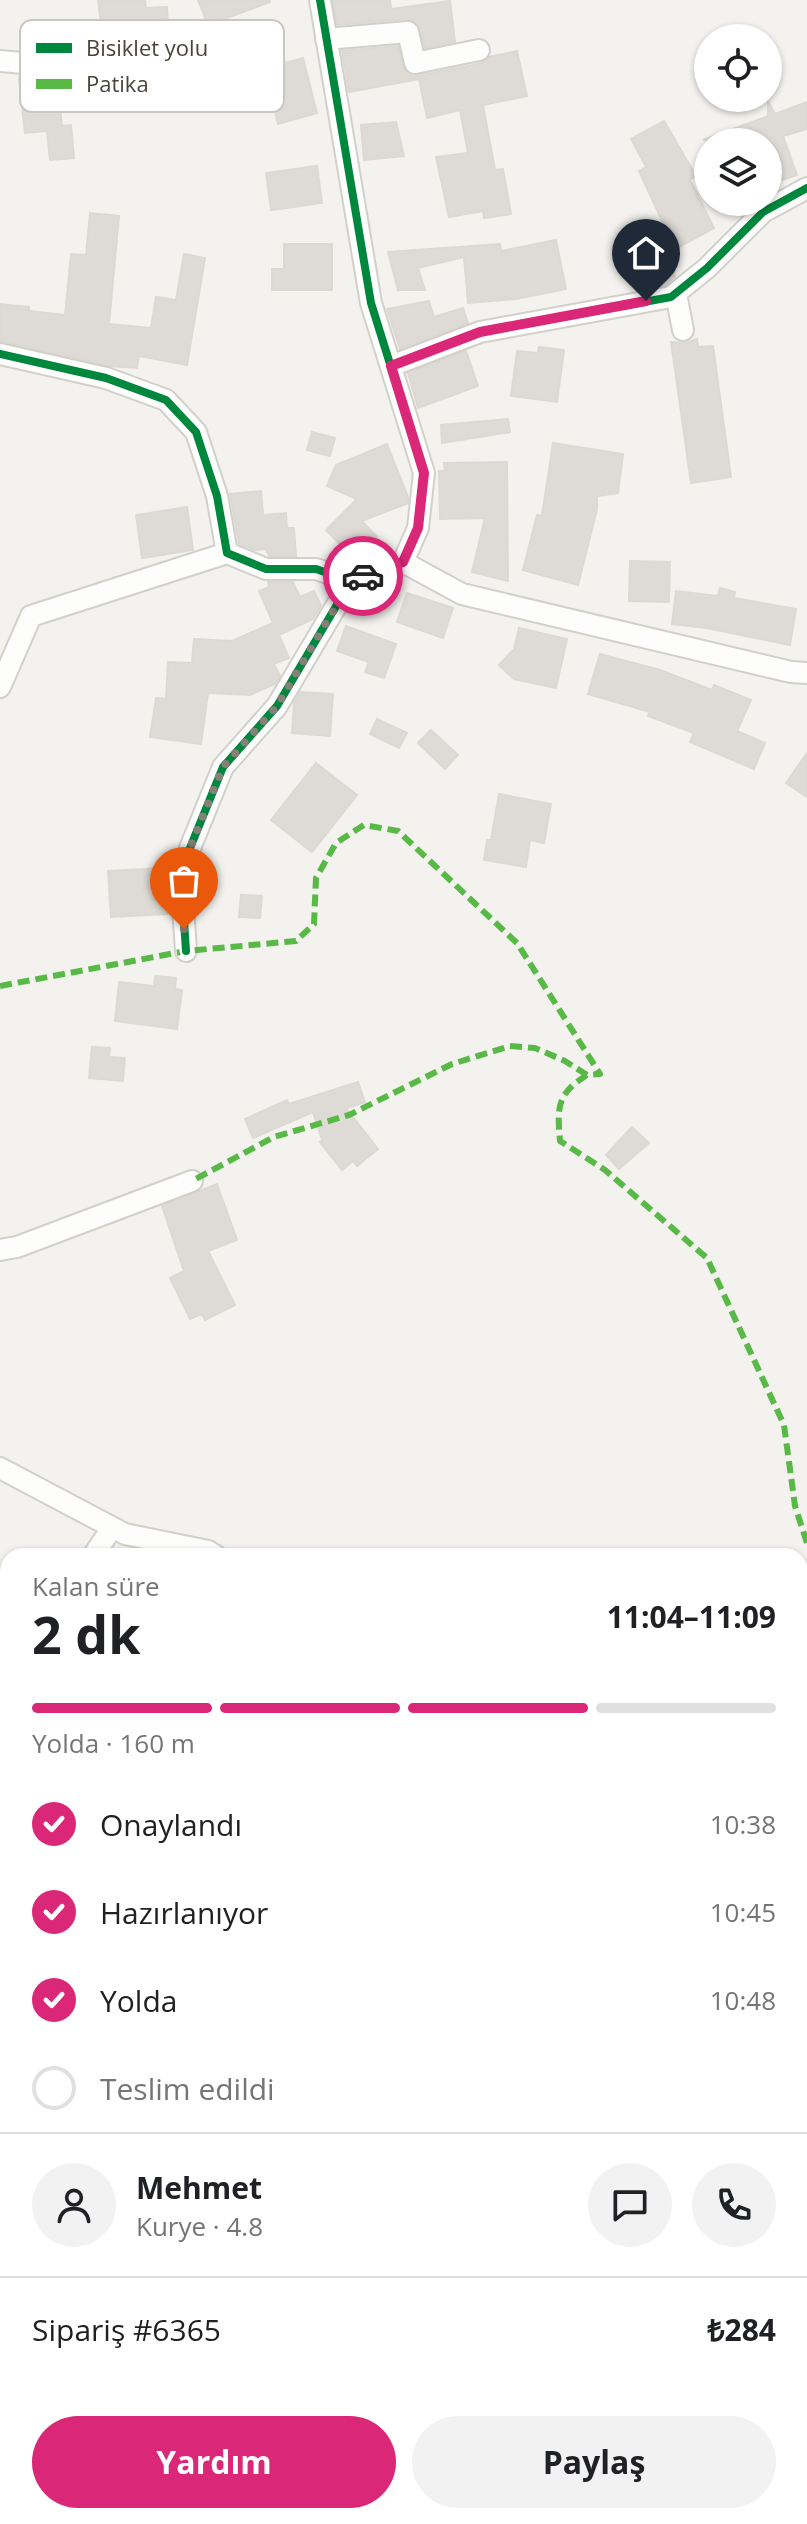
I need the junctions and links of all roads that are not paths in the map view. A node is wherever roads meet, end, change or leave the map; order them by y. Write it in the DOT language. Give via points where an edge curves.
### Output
graph roads {
  1 [pos="320,0"];
  2 [pos="326,39"];
  3 [pos="479,50"];
  4 [pos="0,61"];
  5 [pos="20,63"];
  6 [pos="807,188"];
  7 [pos="676,294"];
  8 [pos="683,330"];
  9 [pos="0,354"];
  10 [pos="391,366"];
  11 [pos="227,553"];
  12 [pos="403,562"];
  13 [pos="351,581"];
  14 [pos="807,673"];
  15 [pos="0,687"];
  16 [pos="186,951"];
  17 [pos="192,1181"];
  18 [pos="0,1250"];
  19 [pos="0,1468"];
  20 [pos="112,1528"];
  21 [pos="98,1548"];
  22 [pos="193,1548"];
  1 -- 2 [label="street"];
  2 -- 3 [label="street" via="408,32 415,63"];
  2 -- 10 [label="street" via="371,303"];
  4 -- 5 [label="street"];
  6 -- 7 [label="street" via="763,212"];
  7 -- 8 [label="street"];
  7 -- 10 [label="street" via="480,332"];
  9 -- 11 [label="street" via="106,378 166,400 196,432 217,496"];
  10 -- 12 [label="street" via="424,473 418,528"];
  11 -- 13 [label="street" via="266,569 316,569"];
  11 -- 15 [label="street" via="31,616"];
  12 -- 13 [label="street"];
  12 -- 14 [label="street" via="462,594"];
  13 -- 16 [label="street" via="277,706 223,767 190,848 183,907"];
  17 -- 18 [label="street"];
  19 -- 20 [label="street"];
  20 -- 21 [label="street"];
  20 -- 22 [label="street"];
}
